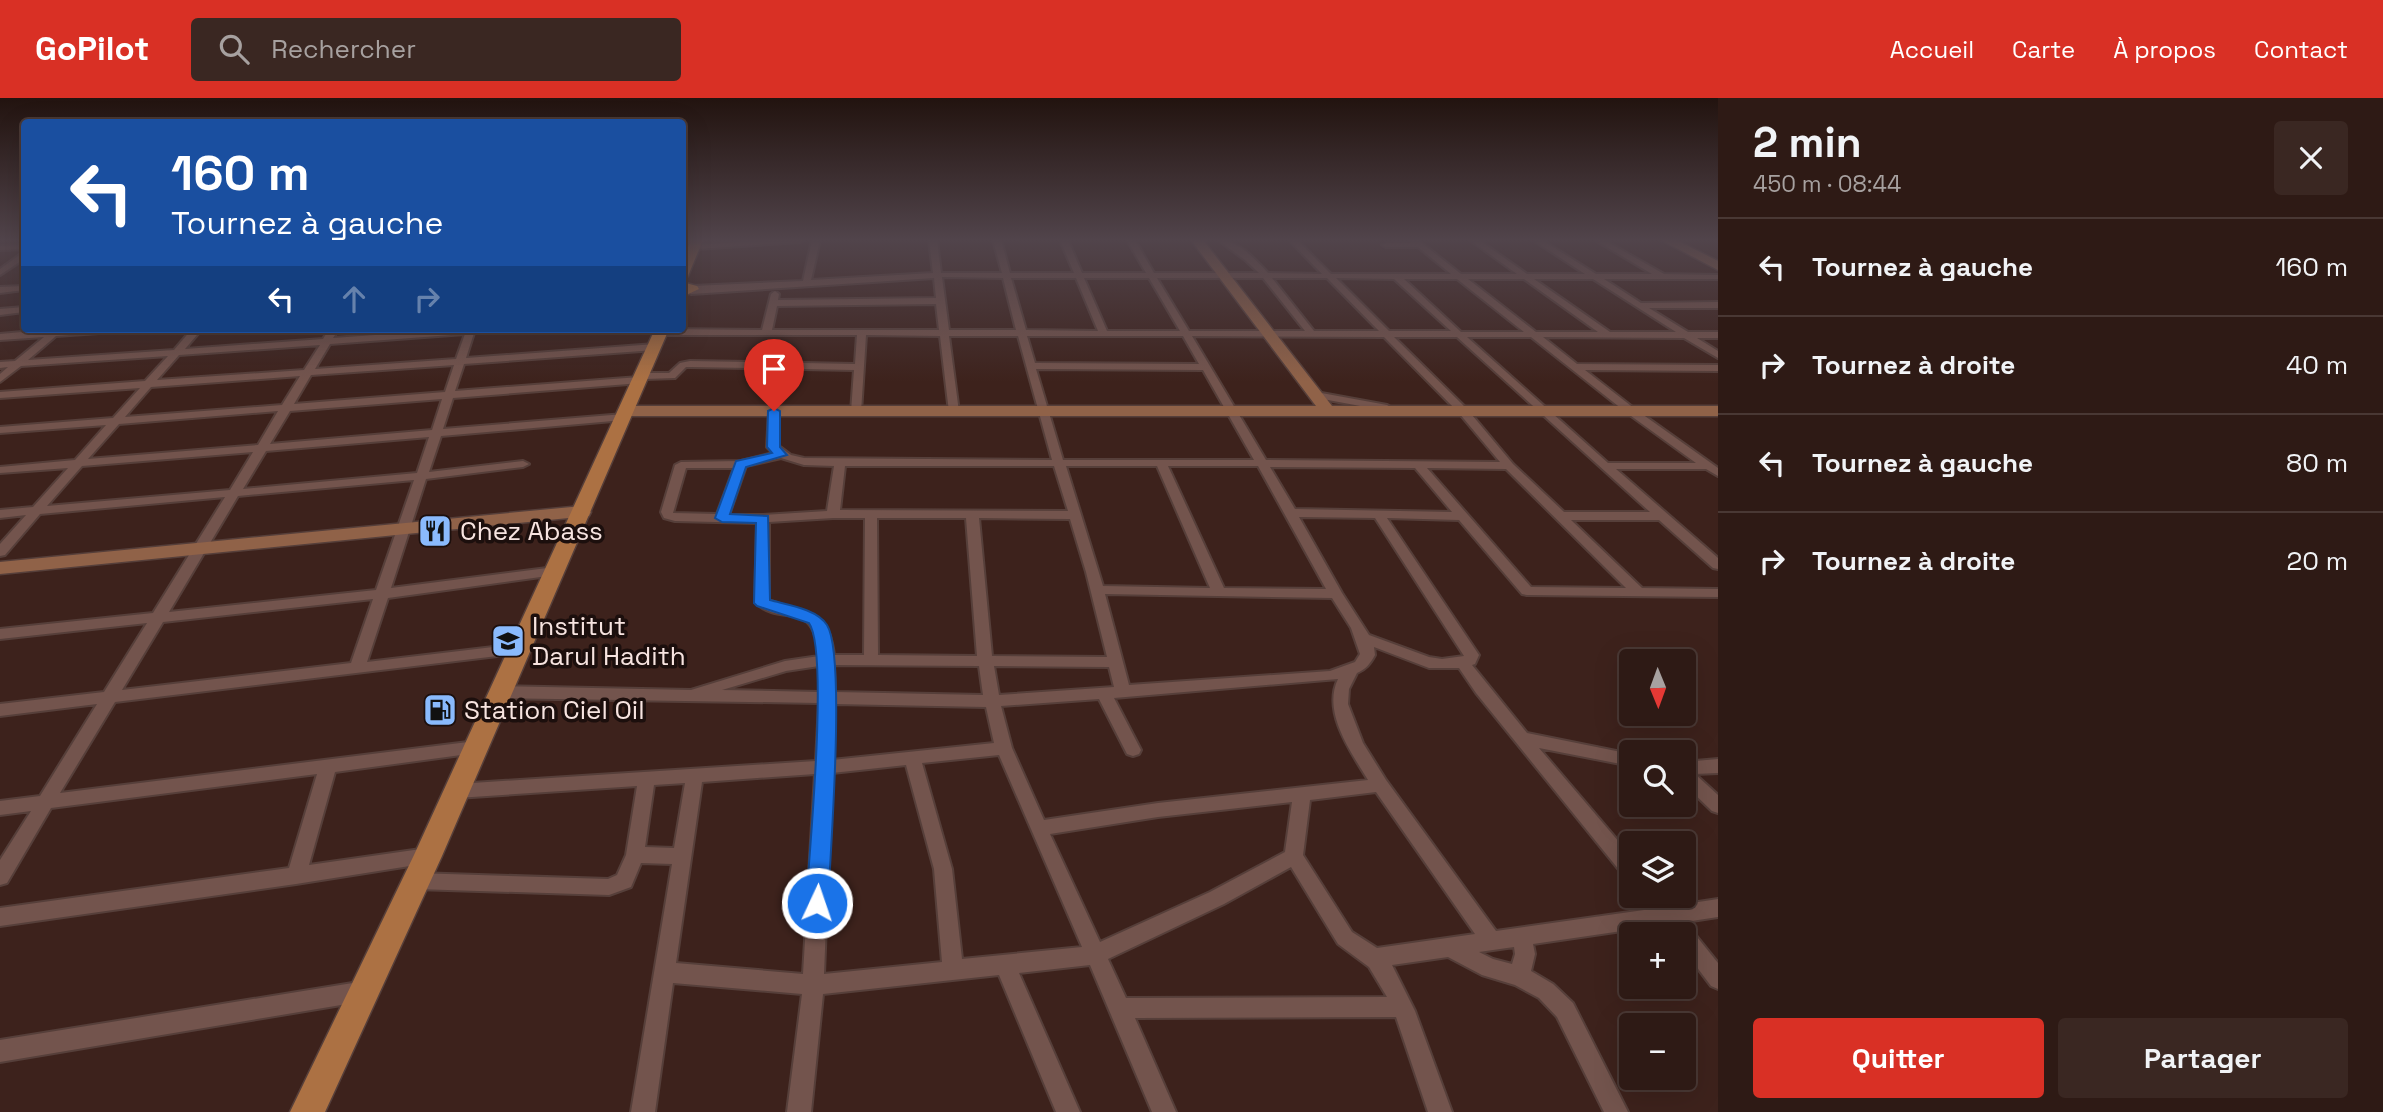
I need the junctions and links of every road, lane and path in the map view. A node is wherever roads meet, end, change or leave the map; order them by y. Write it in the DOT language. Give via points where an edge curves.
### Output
graph roads {
  1 [pos="715,287"];
  2 [pos="733,287"];
  3 [pos="775,287"];
  4 [pos="938,287"];
  5 [pos="1011,287"];
  6 [pos="1085,287"];
  7 [pos="1159,287"];
  8 [pos="1232,287"];
  9 [pos="1274,287"];
  10 [pos="1340,287"];
  11 [pos="1409,287"];
  12 [pos="1471,287"];
  13 [pos="1541,287"];
  14 [pos="1612,287"];
  15 [pos="21,288"];
  16 [pos="0,290"];
  17 [pos="940,301"];
  18 [pos="774,303"];
  19 [pos="1640,305"];
  20 [pos="1718,305"];
  21 [pos="21,310"];
  22 [pos="0,312"];
  23 [pos="37,333"];
  24 [pos="54,333"];
  25 [pos="193,333"];
  26 [pos="386,333"];
  27 [pos="470,333"];
  28 [pos="1186,333"];
  29 [pos="766,334"];
  30 [pos="862,334"];
  31 [pos="943,334"];
  32 [pos="1024,334"];
  33 [pos="1104,334"];
  34 [pos="1268,334"];
  35 [pos="1312,334"];
  36 [pos="1387,334"];
  37 [pos="1461,334"];
  38 [pos="1532,334"];
  39 [pos="1608,334"];
  40 [pos="330,335"];
  41 [pos="1687,335"];
  42 [pos="1718,335"];
  43 [pos="659,336"];
  44 [pos="0,337"];
  45 [pos="176,352"];
  46 [pos="1718,355"];
  47 [pos="461,361"];
  48 [pos="19,363"];
  49 [pos="0,365"];
  50 [pos="1032,366"];
  51 [pos="860,367"];
  52 [pos="1205,367"];
  53 [pos="1575,367"];
  54 [pos="1718,368"];
  55 [pos="307,372"];
  56 [pos="642,378"];
  57 [pos="0,379"];
  58 [pos="148,384"];
  59 [pos="0,395"];
  60 [pos="449,395"];
  61 [pos="1316,395"];
  62 [pos="286,407"];
  63 [pos="774,411"];
  64 [pos="1231,411"];
  65 [pos="1328,411"];
  66 [pos="1413,411"];
  67 [pos="1463,411"];
  68 [pos="1542,411"];
  69 [pos="1631,411"];
  70 [pos="1718,411"];
  71 [pos="856,412"];
  72 [pos="954,412"];
  73 [pos="1043,412"];
  74 [pos="625,414"];
  75 [pos="116,421"];
  76 [pos="0,430"];
  77 [pos="436,433"];
  78 [pos="261,448"];
  79 [pos="780,455"];
  80 [pos="78,463"];
  81 [pos="840,463"];
  82 [pos="1059,463"];
  83 [pos="1161,463"];
  84 [pos="1261,463"];
  85 [pos="523,464"];
  86 [pos="741,464"];
  87 [pos="1419,466"];
  88 [pos="1509,466"];
  89 [pos="1607,466"];
  90 [pos="1715,468"];
  91 [pos="0,470"];
  92 [pos="422,476"];
  93 [pos="234,493"];
  94 [pos="36,510"];
  95 [pos="582,512"];
  96 [pos="1291,513"];
  97 [pos="1378,513"];
  98 [pos="0,514"];
  99 [pos="833,514"];
  100 [pos="972,514"];
  101 [pos="1075,515"];
  102 [pos="872,516"];
  103 [pos="1462,516"];
  104 [pos="1560,516"];
  105 [pos="1664,516"];
  106 [pos="722,518"];
  107 [pos="763,519"];
  108 [pos="404,529"];
  109 [pos="200,548"];
  110 [pos="0,552"];
  111 [pos="1718,565"];
  112 [pos="0,568"];
  113 [pos="555,571"];
  114 [pos="1098,590"];
  115 [pos="1638,592"];
  116 [pos="1219,593"];
  117 [pos="1718,593"];
  118 [pos="382,594"];
  119 [pos="1335,594"];
  120 [pos="158,617"];
  121 [pos="0,634"];
  122 [pos="1367,639"];
  123 [pos="518,649"];
  124 [pos="827,660"];
  125 [pos="871,661"];
  126 [pos="987,661"];
  127 [pos="1116,662"];
  128 [pos="1463,663"];
  129 [pos="357,667"];
  130 [pos="1351,669"];
  131 [pos="500,692"];
  132 [pos="1123,693"];
  133 [pos="1105,695"];
  134 [pos="686,696"];
  135 [pos="110,697"];
  136 [pos="827,699"];
  137 [pos="993,701"];
  138 [pos="0,710"];
  139 [pos="1521,738"];
  140 [pos="477,747"];
  141 [pos="1004,748"];
  142 [pos="1133,750"];
  143 [pos="912,757"];
  144 [pos="1619,758"];
  145 [pos="1718,766"];
  146 [pos="328,767"];
  147 [pos="824,767"];
  148 [pos="1696,769"];
  149 [pos="695,774"];
  150 [pos="648,777"];
  151 [pos="1696,783"];
  152 [pos="1380,785"];
  153 [pos="457,791"];
  154 [pos="1302,794"];
  155 [pos="45,803"];
  156 [pos="1718,806"];
  157 [pos="0,808"];
  158 [pos="1038,828"];
  159 [pos="635,855"];
  160 [pos="428,856"];
  161 [pos="682,856"];
  162 [pos="1294,856"];
  163 [pos="1619,856"];
  164 [pos="296,876"];
  165 [pos="0,877"];
  166 [pos="416,881"];
  167 [pos="1662,908"];
  168 [pos="1718,908"];
  169 [pos="1669,916"];
  170 [pos="0,917"];
  171 [pos="1673,922"];
  172 [pos="1522,935"];
  173 [pos="1490,939"];
  174 [pos="1448,946"];
  175 [pos="1696,951"];
  176 [pos="1094,955"];
  177 [pos="1375,958"];
  178 [pos="1006,966"];
  179 [pos="954,970"];
  180 [pos="664,972"];
  181 [pos="1519,976"];
  182 [pos="1718,979"];
  183 [pos="813,985"];
  184 [pos="365,991"];
  185 [pos="1122,1007"];
  186 [pos="1401,1007"];
  187 [pos="0,1051"];
  188 [pos="307,1112"];
  189 [pos="643,1112"];
  190 [pos="799,1112"];
  191 [pos="1068,1112"];
  192 [pos="1164,1112"];
  193 [pos="1440,1112"];
  194 [pos="1616,1112"];
  1 -- 2 [label="street"];
  3 -- 18 [label="street"];
  4 -- 17 [label="street"];
  5 -- 32 [label="street"];
  6 -- 33 [label="street"];
  7 -- 28 [label="street"];
  8 -- 34 [label="street"];
  9 -- 35 [label="street"];
  10 -- 36 [label="street"];
  11 -- 37 [label="street"];
  12 -- 38 [label="street"];
  13 -- 39 [label="street"];
  14 -- 19 [label="street"];
  15 -- 16 [label="street"];
  17 -- 18 [label="street"];
  17 -- 31 [label="street"];
  18 -- 29 [label="street"];
  19 -- 20 [label="street"];
  19 -- 41 [label="street"];
  21 -- 22 [label="street"];
  23 -- 44 [label="street"];
  24 -- 48 [label="street"];
  25 -- 45 [label="street"];
  26 -- 40 [label="street"];
  27 -- 47 [label="street"];
  28 -- 33 [label="street"];
  28 -- 34 [label="street"];
  28 -- 52 [label="street"];
  29 -- 30 [label="street"];
  29 -- 43 [label="street"];
  30 -- 31 [label="street"];
  30 -- 51 [label="street"];
  31 -- 32 [label="street"];
  31 -- 72 [label="street"];
  32 -- 33 [label="street"];
  32 -- 50 [label="street"];
  34 -- 35 [label="street"];
  34 -- 61 [label="street"];
  35 -- 36 [label="street"];
  36 -- 37 [label="street"];
  36 -- 67 [label="street"];
  37 -- 38 [label="street"];
  37 -- 68 [label="street"];
  38 -- 39 [label="street"];
  38 -- 53 [label="street"];
  39 -- 41 [label="street"];
  40 -- 45 [label="street"];
  40 -- 55 [label="street"];
  41 -- 42 [label="street"];
  41 -- 46 [label="street"];
  43 -- 47 [label="street"];
  43 -- 56 [label="main road"];
  45 -- 48 [label="street"];
  45 -- 58 [label="street"];
  47 -- 55 [label="street"];
  47 -- 60 [label="street"];
  48 -- 49 [label="street"];
  48 -- 57 [label="street"];
  50 -- 52 [label="street"];
  50 -- 73 [label="street"];
  51 -- 56 [label="street" via="691,364 672,376"];
  51 -- 71 [label="street"];
  52 -- 64 [label="street"];
  53 -- 54 [label="street"];
  53 -- 69 [label="street"];
  55 -- 58 [label="street"];
  55 -- 62 [label="street"];
  56 -- 60 [label="street"];
  56 -- 74 [label="main road"];
  58 -- 59 [label="street"];
  58 -- 75 [label="street"];
  60 -- 62 [label="street"];
  60 -- 77 [label="street"];
  61 -- 65 [label="street"];
  61 -- 66 [label="street"];
  62 -- 75 [label="street"];
  62 -- 78 [label="street"];
  63 -- 71 [label="street"];
  63 -- 74 [label="street"];
  63 -- 79 [label="street" via="773,447"];
  64 -- 65 [label="street"];
  64 -- 73 [label="street"];
  64 -- 84 [label="street"];
  65 -- 66 [label="street"];
  66 -- 67 [label="street"];
  67 -- 68 [label="street"];
  67 -- 88 [label="street"];
  68 -- 69 [label="street"];
  68 -- 89 [label="street"];
  69 -- 70 [label="street"];
  69 -- 90 [label="street"];
  71 -- 72 [label="street"];
  72 -- 73 [label="street"];
  73 -- 82 [label="street"];
  74 -- 77 [label="street"];
  74 -- 95 [label="main road"];
  75 -- 76 [label="street"];
  75 -- 80 [label="street"];
  77 -- 78 [label="street"];
  77 -- 92 [label="street"];
  78 -- 80 [label="street"];
  78 -- 93 [label="street"];
  79 -- 81 [label="street"];
  79 -- 86 [label="street"];
  80 -- 91 [label="street"];
  80 -- 94 [label="street"];
  81 -- 82 [label="street"];
  81 -- 99 [label="street"];
  82 -- 83 [label="street"];
  82 -- 101 [label="street"];
  83 -- 84 [label="street"];
  83 -- 116 [label="street"];
  84 -- 87 [label="street"];
  84 -- 96 [label="street"];
  85 -- 92 [label="street"];
  86 -- 106 [label="street"];
  86 -- 106 [label="street" via="678,467 668,515"];
  87 -- 88 [label="street"];
  87 -- 103 [label="street"];
  88 -- 104 [label="street"];
  89 -- 90 [label="street"];
  89 -- 105 [label="street"];
  92 -- 93 [label="street"];
  92 -- 108 [label="street"];
  93 -- 94 [label="street"];
  93 -- 109 [label="street"];
  94 -- 98 [label="street"];
  94 -- 110 [label="street"];
  95 -- 108 [label="street"];
  95 -- 113 [label="main road"];
  96 -- 97 [label="street"];
  96 -- 119 [label="street"];
  97 -- 103 [label="street"];
  97 -- 128 [label="street" via="1459,632 1472,655"];
  99 -- 102 [label="street"];
  99 -- 107 [label="street"];
  100 -- 101 [label="street"];
  100 -- 102 [label="street"];
  100 -- 126 [label="street"];
  101 -- 114 [label="street"];
  102 -- 125 [label="street"];
  103 -- 115 [label="street" via="1527,591"];
  104 -- 105 [label="street"];
  104 -- 115 [label="street"];
  105 -- 111 [label="street"];
  106 -- 107 [label="street"];
  107 -- 124 [label="street" via="762,603 814,620 821,629"];
  108 -- 109 [label="street"];
  108 -- 118 [label="street"];
  109 -- 112 [label="street"];
  109 -- 120 [label="street"];
  113 -- 118 [label="street"];
  113 -- 123 [label="main road"];
  114 -- 116 [label="street"];
  114 -- 127 [label="street"];
  115 -- 117 [label="street"];
  116 -- 119 [label="street"];
  118 -- 120 [label="street"];
  118 -- 129 [label="street"];
  119 -- 122 [label="street"];
  120 -- 121 [label="street"];
  120 -- 135 [label="street"];
  122 -- 128 [label="street" via="1421,663"];
  122 -- 130 [label="street" via="1368,655"];
  123 -- 129 [label="street"];
  123 -- 131 [label="main road"];
  124 -- 125 [label="street"];
  124 -- 134 [label="street" via="785,666"];
  124 -- 136 [label="street"];
  125 -- 126 [label="street"];
  126 -- 127 [label="street"];
  126 -- 137 [label="street"];
  127 -- 132 [label="street"];
  128 -- 139 [label="street"];
  129 -- 135 [label="street"];
  130 -- 132 [label="street" via="1331,676"];
  130 -- 152 [label="street" via="1341,689 1340,704 1355,744"];
  131 -- 134 [label="street"];
  131 -- 140 [label="main road"];
  132 -- 133 [label="street"];
  133 -- 137 [label="street"];
  133 -- 142 [label="street"];
  134 -- 136 [label="street"];
  135 -- 138 [label="street"];
  135 -- 155 [label="street"];
  136 -- 137 [label="street"];
  136 -- 147 [label="street"];
  137 -- 141 [label="street"];
  139 -- 144 [label="street"];
  139 -- 163 [label="street"];
  140 -- 146 [label="street"];
  140 -- 153 [label="main road"];
  141 -- 143 [label="street"];
  141 -- 158 [label="street"];
  143 -- 147 [label="street"];
  143 -- 179 [label="street" via="943,869"];
  145 -- 148 [label="street"];
  146 -- 155 [label="street"];
  146 -- 164 [label="street"];
  147 -- 149 [label="street"];
  147 -- 183 [label="street"];
  149 -- 150 [label="street"];
  149 -- 161 [label="street"];
  150 -- 153 [label="street"];
  150 -- 159 [label="street"];
  151 -- 156 [label="street"];
  152 -- 154 [label="street"];
  152 -- 173 [label="street"];
  153 -- 160 [label="main road"];
  154 -- 158 [label="street"];
  154 -- 162 [label="street"];
  155 -- 157 [label="street"];
  155 -- 165 [label="street"];
  158 -- 176 [label="street"];
  159 -- 161 [label="street"];
  159 -- 166 [label="street" via="624,881 609,887"];
  160 -- 164 [label="street"];
  160 -- 166 [label="main road"];
  161 -- 180 [label="street"];
  162 -- 176 [label="street"];
  162 -- 177 [label="street" via="1345,938"];
  164 -- 170 [label="street"];
  166 -- 184 [label="main road"];
  167 -- 169 [label="street"];
  168 -- 169 [label="street"];
  169 -- 171 [label="street"];
  169 -- 172 [label="street"];
  172 -- 173 [label="street"];
  172 -- 181 [label="street" via="1525,954"];
  173 -- 174 [label="street"];
  174 -- 177 [label="street"];
  174 -- 181 [label="street" via="1489,968"];
  175 -- 182 [label="street"];
  176 -- 178 [label="street"];
  176 -- 185 [label="street"];
  177 -- 186 [label="street"];
  178 -- 179 [label="street"];
  178 -- 191 [label="street"];
  179 -- 183 [label="street"];
  180 -- 183 [label="street"];
  180 -- 189 [label="street"];
  181 -- 194 [label="street" via="1546,991 1565,1010"];
  183 -- 190 [label="street"];
  184 -- 187 [label="street"];
  184 -- 188 [label="main road"];
  185 -- 186 [label="street"];
  185 -- 192 [label="street"];
  186 -- 193 [label="street"];
}
